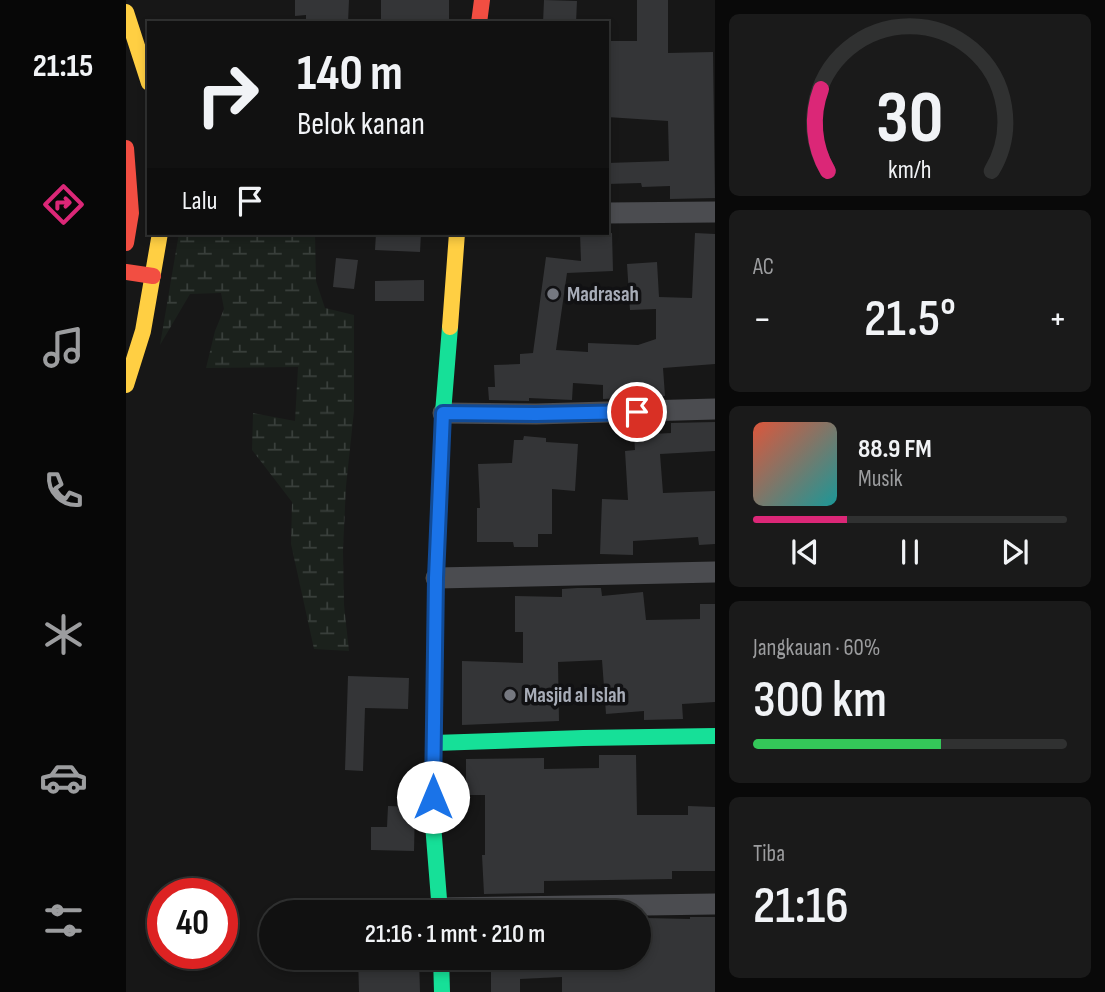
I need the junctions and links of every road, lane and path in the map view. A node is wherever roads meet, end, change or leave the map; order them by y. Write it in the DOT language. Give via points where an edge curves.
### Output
graph roads {
  1 [pos="482,0"];
  2 [pos="126,12"];
  3 [pos="479,21"];
  4 [pos="147,77"];
  5 [pos="126,149"];
  6 [pos="715,212"];
  7 [pos="609,213"];
  8 [pos="160,235"];
  9 [pos="457,235"];
  10 [pos="126,243"];
  11 [pos="126,271"];
  12 [pos="153,276"];
  13 [pos="126,385"];
  14 [pos="715,409"];
  15 [pos="443,413"];
  16 [pos="715,572"];
  17 [pos="436,578"];
  18 [pos="715,736"];
  19 [pos="434,743"];
  20 [pos="439,900"];
  21 [pos="715,904"];
  22 [pos="651,905"];
  23 [pos="441,970"];
  24 [pos="442,992"];
  1 -- 3 [label="street"];
  2 -- 4 [label="street"];
  5 -- 10 [label="street" via="131,213"];
  6 -- 7 [label="street"];
  8 -- 12 [label="street"];
  9 -- 15 [label="street"];
  11 -- 12 [label="street"];
  12 -- 13 [label="street" via="144,331"];
  14 -- 15 [label="street"];
  15 -- 17 [label="street"];
  16 -- 17 [label="street"];
  17 -- 19 [label="street"];
  18 -- 19 [label="street"];
  19 -- 20 [label="street" via="433,824"];
  21 -- 22 [label="street"];
  23 -- 24 [label="street"];
}
